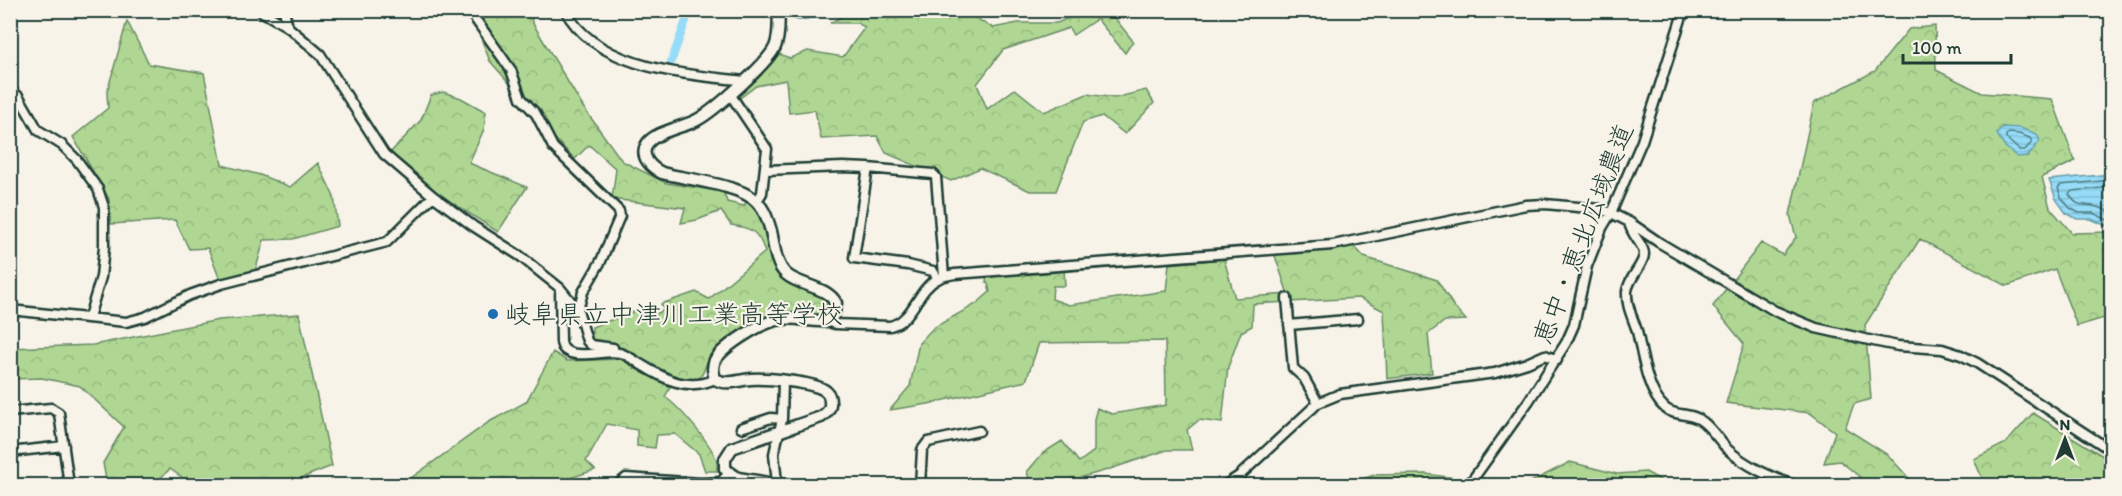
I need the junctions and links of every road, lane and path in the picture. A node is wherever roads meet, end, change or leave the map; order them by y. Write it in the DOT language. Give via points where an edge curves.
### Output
graph roads {
  1 [pos="259,10"];
  2 [pos="284,10"];
  3 [pos="469,10"];
  4 [pos="565,10"];
  5 [pos="779,10"];
  6 [pos="1684,10"];
  7 [pos="288,27"];
  8 [pos="745,81"];
  9 [pos="10,90"];
  10 [pos="730,94"];
  11 [pos="868,168"];
  12 [pos="765,170"];
  13 [pos="433,196"];
  14 [pos="757,201"];
  15 [pos="1611,213"];
  16 [pos="1629,222"];
  17 [pos="941,277"];
  18 [pos="560,288"];
  19 [pos="1287,298"];
  20 [pos="10,310"];
  21 [pos="578,310"];
  22 [pos="89,317"];
  23 [pos="1358,319"];
  24 [pos="825,321"];
  25 [pos="1289,324"];
  26 [pos="623,353"];
  27 [pos="1557,360"];
  28 [pos="715,379"];
  29 [pos="783,381"];
  30 [pos="1318,402"];
  31 [pos="10,412"];
  32 [pos="782,419"];
  33 [pos="741,428"];
  34 [pos="780,431"];
  35 [pos="979,431"];
  36 [pos="64,446"];
  37 [pos="2112,451"];
  38 [pos="10,452"];
  39 [pos="724,480"];
  40 [pos="649,483"];
  41 [pos="782,484"];
  42 [pos="69,485"];
  43 [pos="616,486"];
  44 [pos="920,486"];
  45 [pos="1224,486"];
  46 [pos="1467,486"];
  47 [pos="1796,486"];
  1 -- 7 [label="street"];
  2 -- 7 [label="street"];
  3 -- 21 [label="street" via="511,70 521,98 536,114 553,147 620,216"];
  4 -- 8 [label="street" via="591,40 634,62"];
  5 -- 8 [label="main road" via="775,48"];
  6 -- 15 [label="street, 恵中・恵北広域農道" via="1642,141"];
  7 -- 13 [label="street" via="328,64 384,154"];
  8 -- 10 [label="main road"];
  9 -- 22 [label="street" via="20,97 38,130 62,145 98,189 104,207 104,247 101,277"];
  10 -- 12 [label="street" via="767,148"];
  10 -- 14 [label="main road" via="698,120 647,143 645,157 652,168 662,173 732,189"];
  11 -- 12 [label="street"];
  11 -- 17 [label="street" via="936,177"];
  11 -- 17 [label="street" via="854,258 908,265"];
  12 -- 14 [label="street"];
  13 -- 18 [label="street"];
  13 -- 22 [label="street" via="387,242 221,284 126,322"];
  14 -- 24 [label="main road" via="766,215 785,273 834,298 836,309"];
  15 -- 16 [label="street"];
  15 -- 17 [label="street" via="1526,205 1333,245"];
  15 -- 27 [label="street, 恵中・恵北広域農道" via="1587,267 1574,325"];
  16 -- 37 [label="street" via="1775,311 1808,325 1898,346 1942,349 1961,355"];
  16 -- 47 [label="street" via="1644,254 1628,284 1627,304 1654,393 1669,411 1699,418 1745,463"];
  17 -- 24 [label="street" via="929,285 899,323 890,326"];
  18 -- 21 [label="street"];
  18 -- 26 [label="street" via="562,348 584,354"];
  19 -- 25 [label="street"];
  20 -- 22 [label="street"];
  21 -- 26 [label="street" via="591,345"];
  23 -- 25 [label="street"];
  24 -- 28 [label="main road" via="769,321 717,358 712,371"];
  25 -- 30 [label="street" via="1293,368"];
  26 -- 28 [label="street" via="655,374 685,385"];
  27 -- 30 [label="street" via="1545,355 1495,373 1340,394"];
  27 -- 46 [label="street, 恵中・恵北広域農道"];
  28 -- 29 [label="main road" via="732,383 750,379"];
  29 -- 32 [label="street"];
  29 -- 34 [label="main road" via="825,390 830,406 821,417"];
  30 -- 45 [label="street"];
  31 -- 36 [label="street" via="56,410"];
  32 -- 33 [label="street" via="771,418"];
  32 -- 34 [label="street"];
  34 -- 39 [label="main road" via="732,448 725,459"];
  34 -- 41 [label="street" via="774,454"];
  35 -- 44 [label="street" via="928,442 922,450"];
  36 -- 38 [label="street"];
  36 -- 42 [label="street"];
  39 -- 40 [label="street"];
  39 -- 41 [label="main road"];
  40 -- 43 [label="street" via="626,478"];
}
